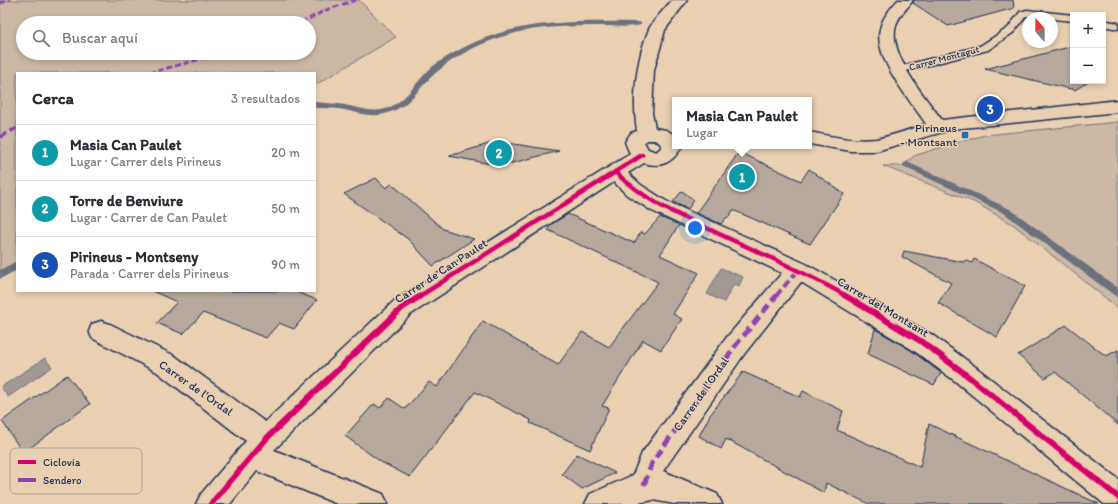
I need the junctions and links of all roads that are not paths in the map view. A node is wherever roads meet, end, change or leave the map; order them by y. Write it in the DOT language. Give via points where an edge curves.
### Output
graph roads {
  1 [pos="680,0"];
  2 [pos="906,0"];
  3 [pos="1070,18"];
  4 [pos="1106,24"];
  5 [pos="1118,26"];
  6 [pos="898,70"];
  7 [pos="1118,106"];
  8 [pos="937,126"];
  9 [pos="648,134"];
  10 [pos="812,139"];
  11 [pos="672,142"];
  12 [pos="672,146"];
  13 [pos="642,155"];
  14 [pos="615,172"];
  15 [pos="798,270"];
  16 [pos="101,331"];
  17 [pos="259,447"];
  18 [pos="644,485"];
  19 [pos="1118,497"];
  20 [pos="211,504"];
  21 [pos="373,504"];
  22 [pos="600,504"];
  23 [pos="707,504"];
  1 -- 9 [label="street" via="657,29 646,70 643,113"];
  2 -- 6 [label="street" via="891,20 887,31 887,48"];
  3 -- 6 [label="lane, Carrer Montagut" via="1023,14 1011,30 984,48"];
  4 -- 5 [label="lane"];
  6 -- 8 [label="street"];
  7 -- 8 [label="street" via="996,117"];
  8 -- 10 [label="street" via="875,145 855,146"];
  9 -- 11 [label="street" via="664,136"];
  9 -- 13 [label="street" via="641,135 635,141 635,150"];
  12 -- 13 [label="street" via="670,152 663,157"];
  13 -- 14 [label="street, Carrer de Can Paulet"];
  14 -- 15 [label="street, Carrer del Montsant" via="634,190 659,206"];
  14 -- 17 [label="street, Carrer de Can Paulet" via="402,308"];
  15 -- 18 [label="street, Carrer de l'Ordal" via="736,345 652,463"];
  15 -- 19 [label="street, Carrer del Montsant" via="922,342"];
  16 -- 17 [label="street, Carrer de l'Ordal" via="166,364"];
  17 -- 20 [label="street, Carrer de Can Paulet"];
  17 -- 21 [label="street, Carrer de l'Ordal"];
  18 -- 22 [label="street" via="627,490"];
  18 -- 23 [label="street" via="675,488"];
}
